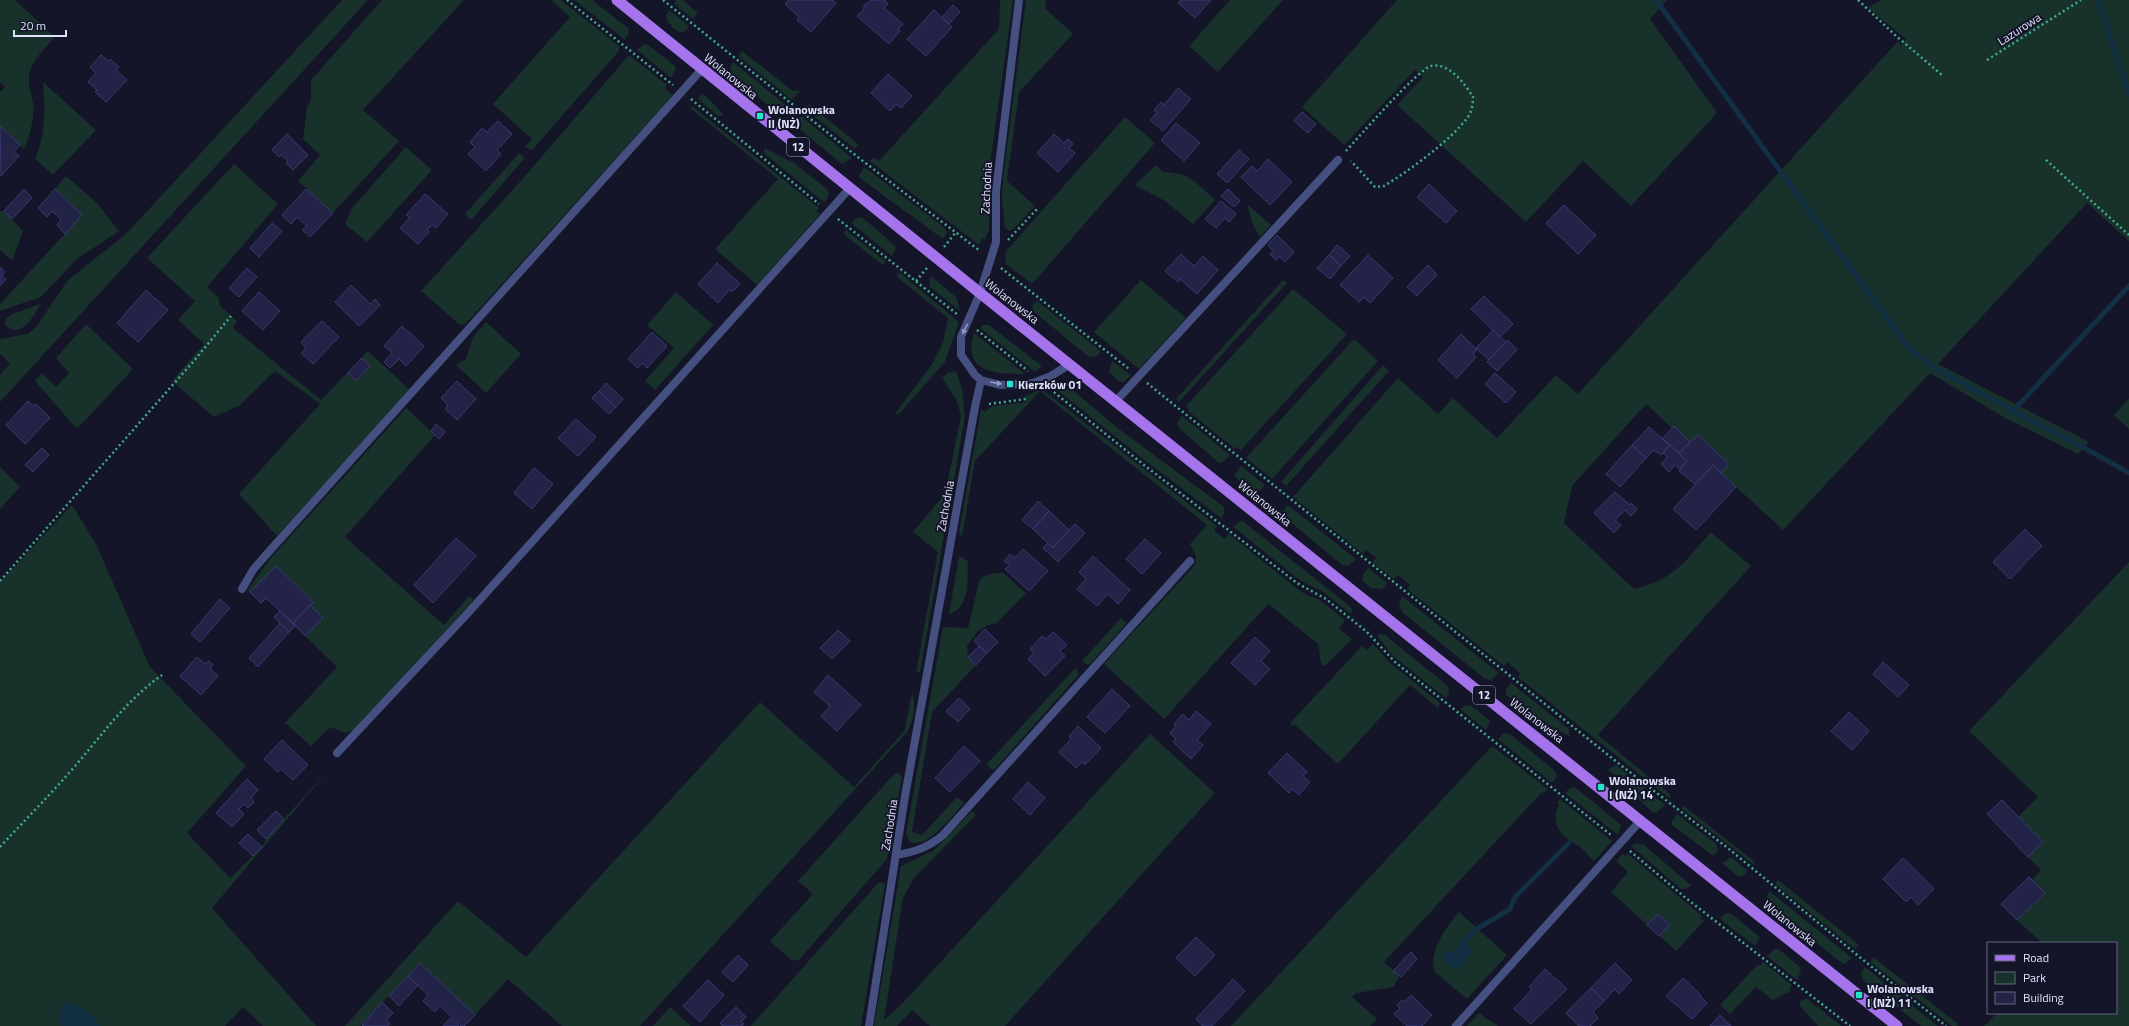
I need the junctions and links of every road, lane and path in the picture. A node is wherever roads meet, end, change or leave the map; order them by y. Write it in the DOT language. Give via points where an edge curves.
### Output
graph roads {
  1 [pos="567,0"];
  2 [pos="617,0"];
  3 [pos="664,0"];
  4 [pos="1019,0"];
  5 [pos="1858,0"];
  6 [pos="2081,0"];
  7 [pos="1987,60"];
  8 [pos="702,69"];
  9 [pos="1942,75"];
  10 [pos="681,92"];
  11 [pos="1344,153"];
  12 [pos="1338,160"];
  13 [pos="2046,160"];
  14 [pos="850,188"];
  15 [pos="1038,208"];
  16 [pos="829,212"];
  17 [pos="2129,235"];
  18 [pos="996,242"];
  19 [pos="990,260"];
  20 [pos="980,293"];
  21 [pos="231,316"];
  22 [pos="968,323"];
  23 [pos="1070,364"];
  24 [pos="1139,377"];
  25 [pos="981,380"];
  26 [pos="1039,381"];
  27 [pos="1026,399"];
  28 [pos="1116,401"];
  29 [pos="975,407"];
  30 [pos="1190,561"];
  31 [pos="0,581"];
  32 [pos="242,589"];
  33 [pos="162,675"];
  34 [pos="337,754"];
  35 [pos="1641,820"];
  36 [pos="1621,843"];
  37 [pos="0,847"];
  38 [pos="896,855"];
  39 [pos="869,1026"];
  40 [pos="1456,1026"];
  41 [pos="1850,1026"];
  42 [pos="1897,1026"];
  43 [pos="1946,1026"];
  1 -- 10 [label="path"];
  2 -- 8 [label="main road, Wolanowska / 12"];
  3 -- 19 [label="path"];
  4 -- 18 [label="street, Zachodnia" via="997,185"];
  5 -- 9 [label="path"];
  6 -- 7 [label="path, Lazurowa"];
  8 -- 10 [label="street"];
  8 -- 14 [label="main road, Wolanowska / 12"];
  10 -- 16 [label="path"];
  10 -- 32 [label="street" via="270,550 253,570"];
  11 -- 11 [label="path" via="1371,184 1375,187 1384,186 1429,155 1468,117 1473,108 1473,97 1455,75 1441,67 1431,66 1416,76"];
  12 -- 24 [label="street"];
  13 -- 17 [label="path"];
  14 -- 16 [label="street"];
  14 -- 20 [label="main road, Wolanowska / 12"];
  15 -- 18 [label="path" via="1013,236"];
  16 -- 22 [label="path"];
  16 -- 34 [label="street" via="467,614"];
  18 -- 19 [label="street, Zachodnia"];
  19 -- 20 [label="street, Zachodnia"];
  19 -- 24 [label="path"];
  20 -- 22 [label="street, Zachodnia"];
  20 -- 23 [label="main road, Wolanowska / 12"];
  21 -- 31 [label="path"];
  22 -- 25 [label="street, Zachodnia, one-way" via="961,337 961,355 970,371"];
  22 -- 26 [label="path"];
  23 -- 26 [label="street"];
  23 -- 28 [label="main road, Wolanowska / 12"];
  24 -- 28 [label="street"];
  24 -- 43 [label="path"];
  25 -- 26 [label="street, one-way" via="1000,385"];
  25 -- 29 [label="street, Zachodnia"];
  26 -- 36 [label="path" via="1297,583 1326,599 1367,632 1384,652 1406,671"];
  27 -- 29 [label="path"];
  28 -- 35 [label="main road, Wolanowska / 12"];
  29 -- 38 [label="street, Zachodnia"];
  30 -- 38 [label="street" via="943,834 933,844 921,850"];
  33 -- 37 [label="path" via="140,691 122,710 69,773"];
  35 -- 36 [label="street"];
  35 -- 42 [label="main road, Wolanowska / 12"];
  36 -- 40 [label="street"];
  36 -- 41 [label="path" via="1687,899"];
  38 -- 39 [label="street, Zachodnia"];
}
